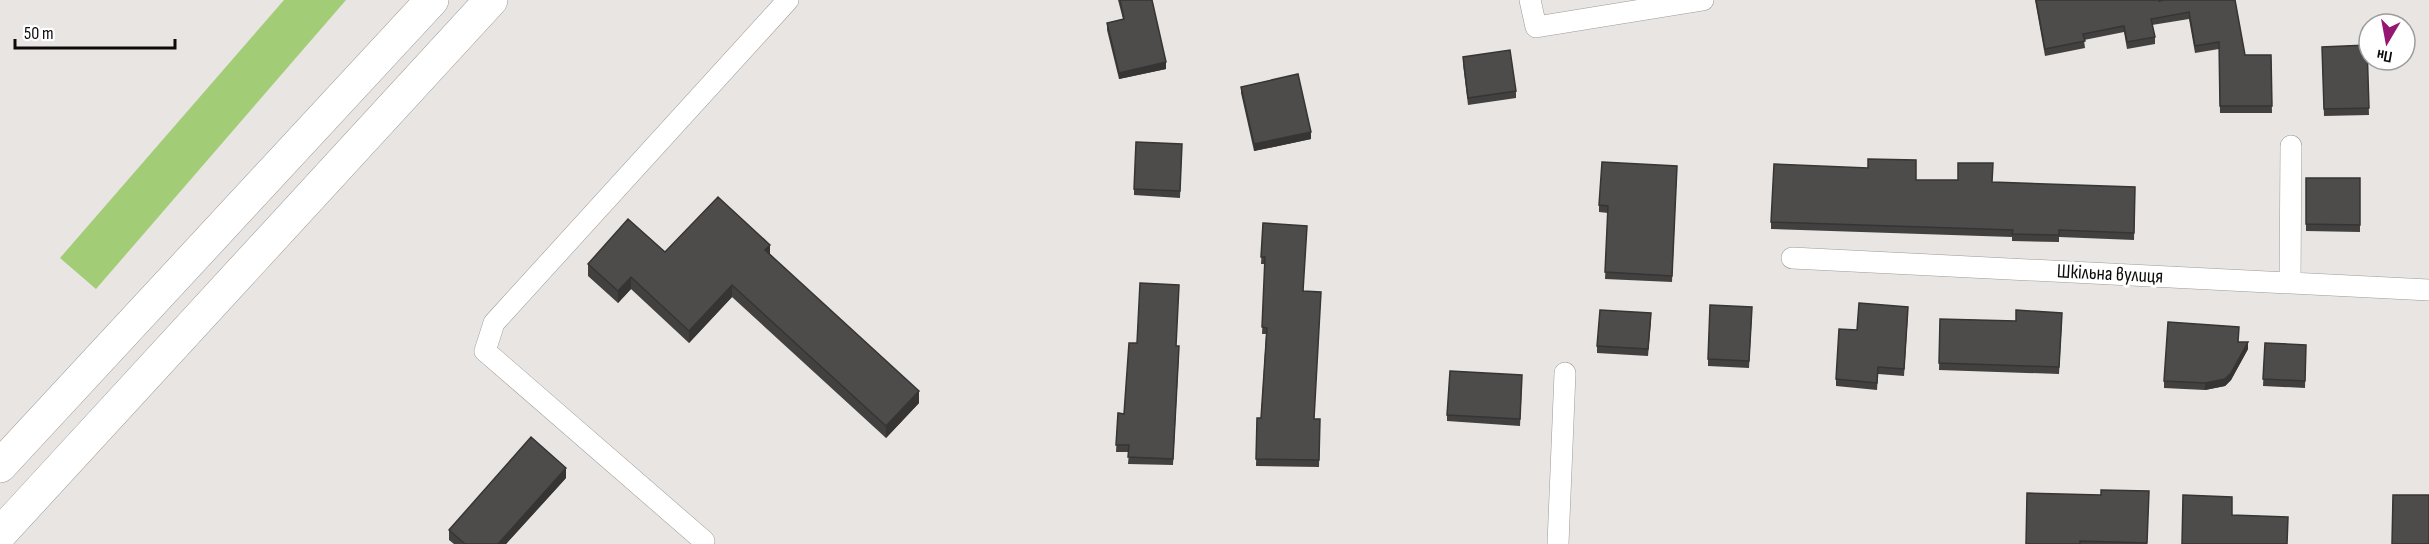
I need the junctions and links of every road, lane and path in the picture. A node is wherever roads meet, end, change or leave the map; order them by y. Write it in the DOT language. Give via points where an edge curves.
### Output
graph roads {
  1 [pos="432,0"];
  2 [pos="491,0"];
  3 [pos="788,0"];
  4 [pos="1530,0"];
  5 [pos="1703,0"];
  6 [pos="2291,146"];
  7 [pos="1792,258"];
  8 [pos="2290,283"];
  9 [pos="2429,290"];
  10 [pos="1565,373"];
  11 [pos="0,466"];
  12 [pos="0,534"];
  13 [pos="702,544"];
  14 [pos="1558,544"];
  1 -- 11 [label="main road"];
  2 -- 12 [label="main road"];
  3 -- 13 [label="street" via="494,323 485,351 704,541"];
  4 -- 5 [label="street" via="1536,27"];
  6 -- 8 [label="street"];
  7 -- 8 [label="street, Шкільна вулиця"];
  8 -- 9 [label="street, Шкільна вулиця"];
  10 -- 14 [label="street"];
}
